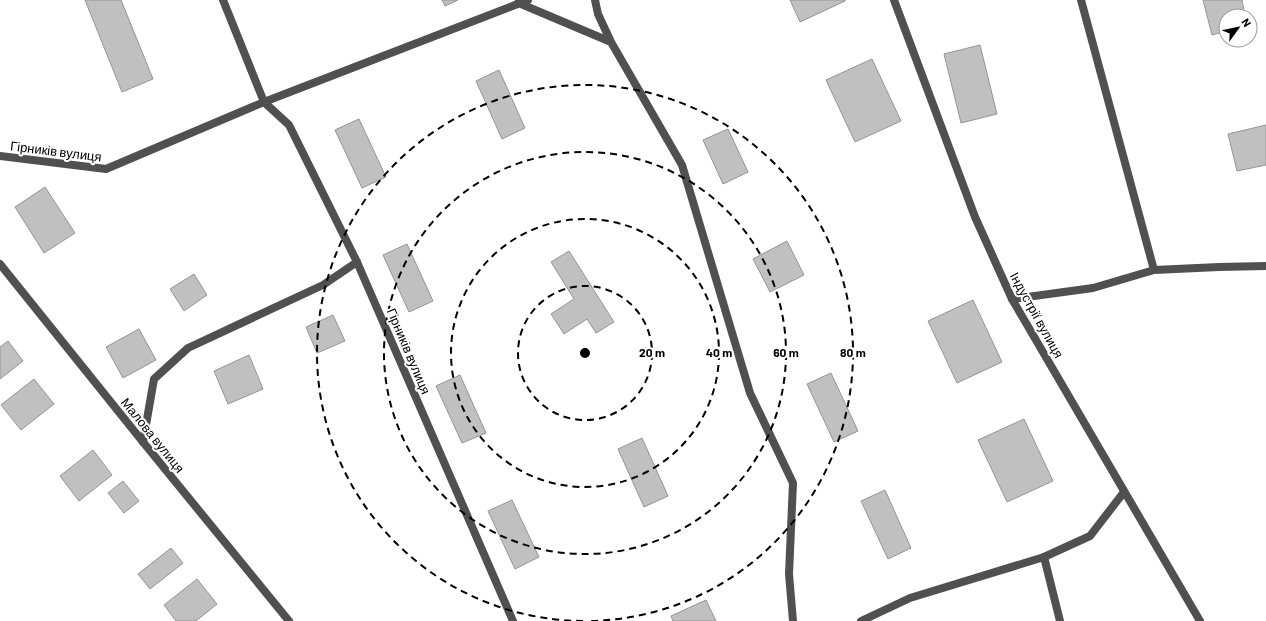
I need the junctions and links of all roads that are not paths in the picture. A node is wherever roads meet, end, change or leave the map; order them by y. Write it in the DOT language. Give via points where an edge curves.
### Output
graph roads {
  1 [pos="223,0"];
  2 [pos="595,0"];
  3 [pos="894,0"];
  4 [pos="1081,0"];
  5 [pos="523,1"];
  6 [pos="611,42"];
  7 [pos="264,102"];
  8 [pos="0,156"];
  9 [pos="357,262"];
  10 [pos="0,264"];
  11 [pos="1266,266"];
  12 [pos="1154,270"];
  13 [pos="1012,299"];
  14 [pos="143,442"];
  15 [pos="1124,492"];
  16 [pos="1044,557"];
  17 [pos="289,621"];
  18 [pos="513,621"];
  19 [pos="793,621"];
  20 [pos="861,621"];
  21 [pos="1060,621"];
  22 [pos="1200,621"];
  1 -- 7 [label="street, Гірників вулиця"];
  2 -- 6 [label="street" via="598,14"];
  3 -- 13 [label="street, Індустрії вулиця" via="975,218"];
  4 -- 12 [label="street"];
  5 -- 6 [label="street"];
  5 -- 7 [label="street"];
  6 -- 19 [label="street" via="682,165 750,393 793,483 789,574"];
  7 -- 8 [label="street, Гірників вулиця" via="106,169"];
  7 -- 9 [label="street, Гірників вулиця" via="289,125"];
  9 -- 14 [label="street" via="322,285 188,348 154,379"];
  9 -- 18 [label="street, Гірників вулиця"];
  10 -- 14 [label="street, Малова вулиця"];
  11 -- 12 [label="street"];
  12 -- 13 [label="street" via="1094,288"];
  13 -- 15 [label="street, Індустрії вулиця"];
  14 -- 17 [label="street, Малова вулиця"];
  15 -- 16 [label="street" via="1090,536"];
  15 -- 22 [label="street, Індустрії вулиця"];
  16 -- 20 [label="street" via="910,598"];
  16 -- 21 [label="street"];
}
